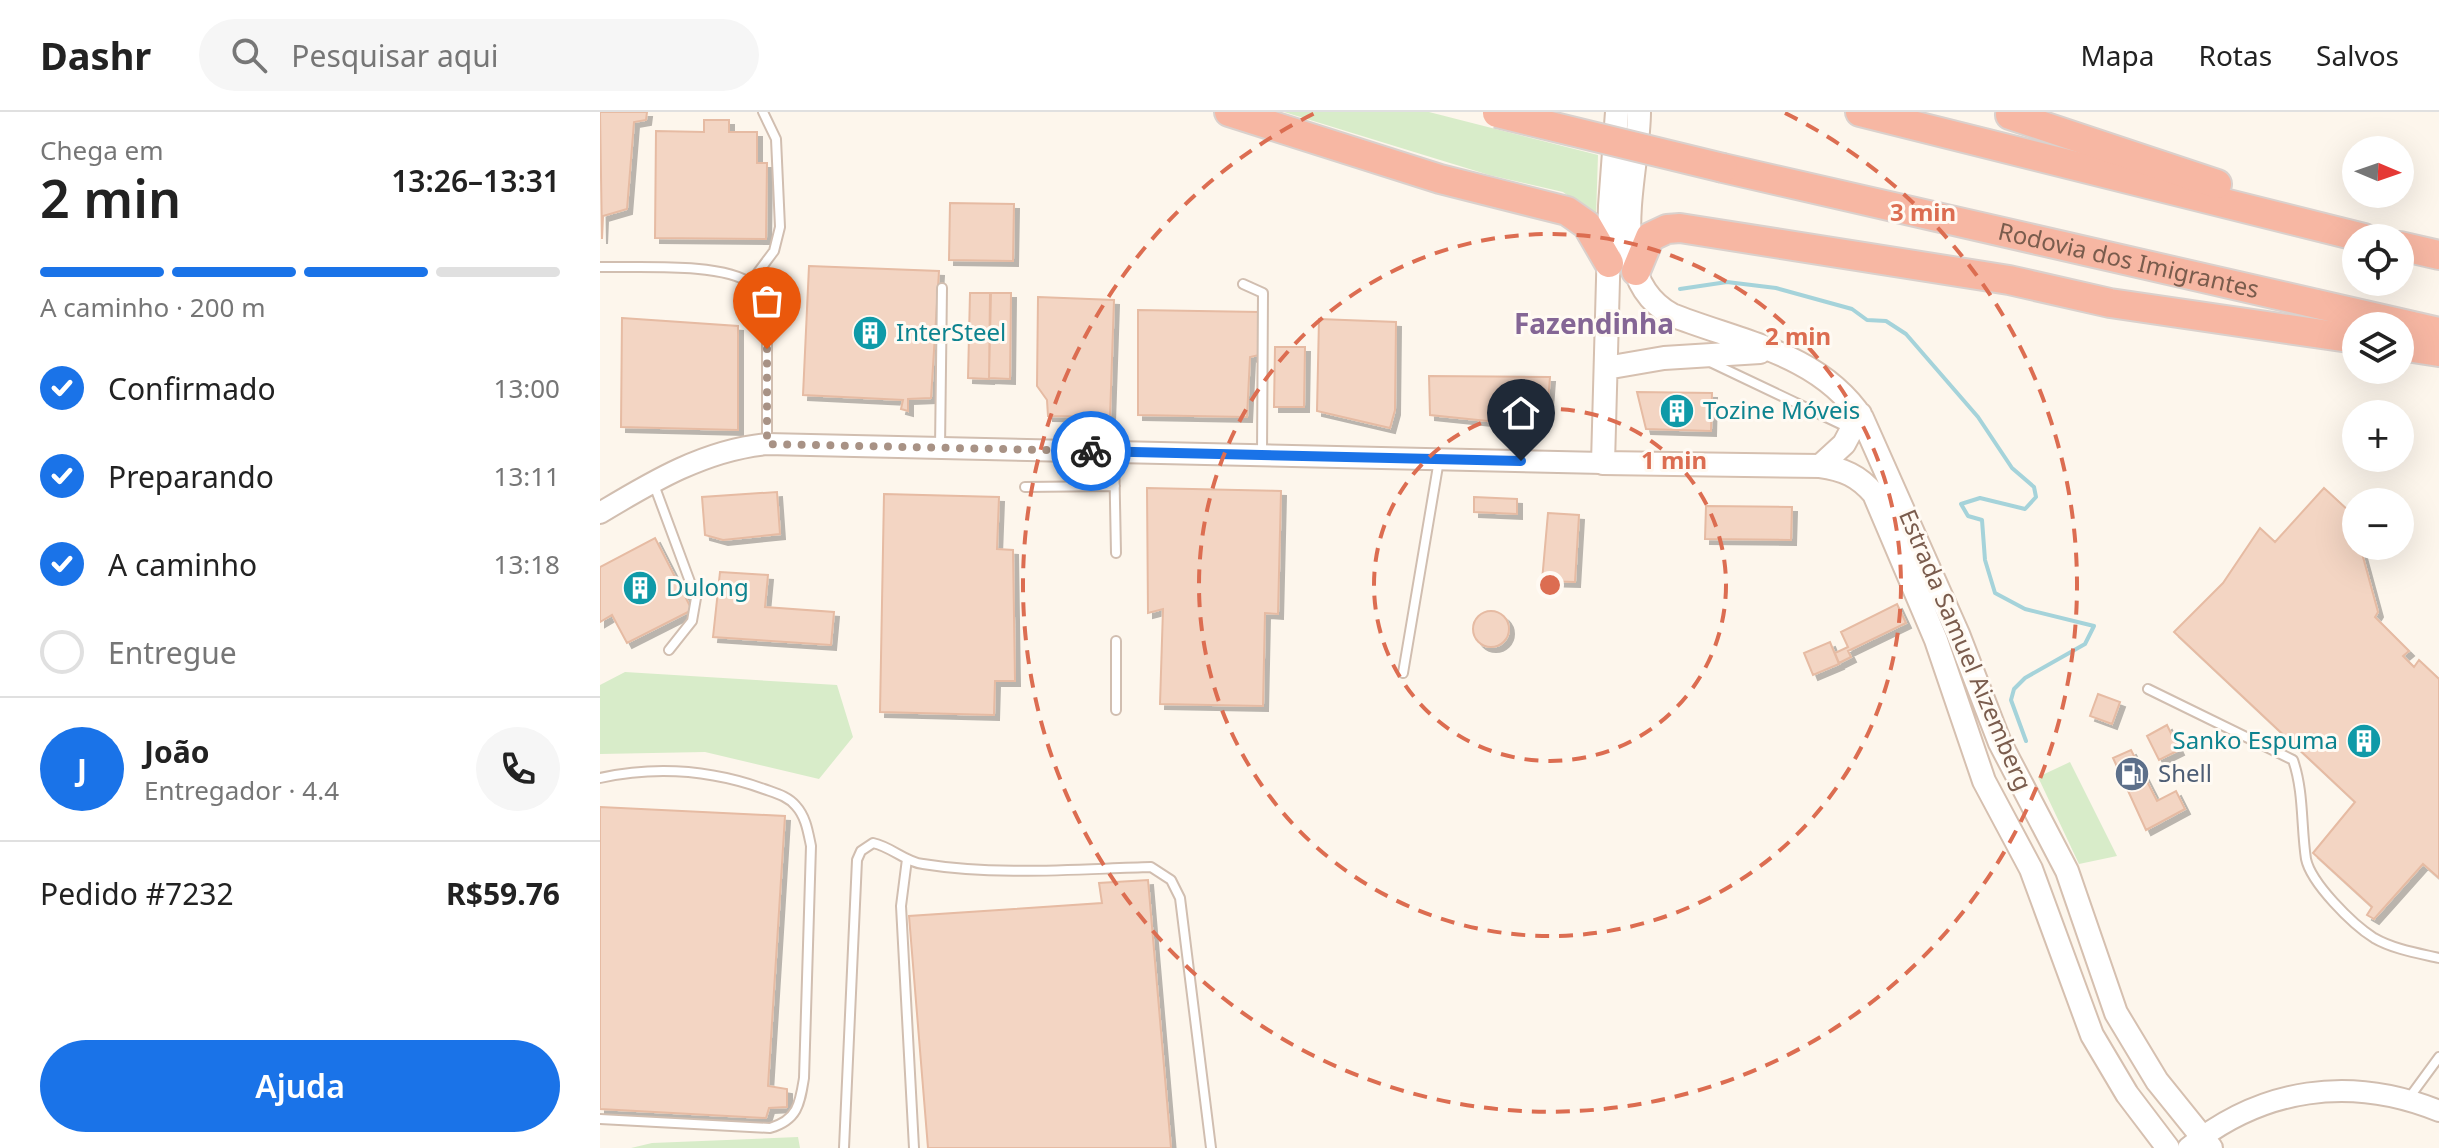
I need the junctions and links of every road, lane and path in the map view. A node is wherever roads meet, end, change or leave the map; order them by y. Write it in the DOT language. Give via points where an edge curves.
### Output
graph roads {
  1 [pos="763,112"];
  2 [pos="1229,112"];
  3 [pos="1495,112"];
  4 [pos="1617,112"];
  5 [pos="1639,112"];
  6 [pos="1860,112"];
  7 [pos="2010,115"];
  8 [pos="2342,231"];
  9 [pos="2342,232"];
  10 [pos="2414,249"];
  11 [pos="2439,255"];
  12 [pos="1609,263"];
  13 [pos="600,267"];
  14 [pos="1636,271"];
  15 [pos="750,283"];
  16 [pos="1243,284"];
  17 [pos="942,288"];
  18 [pos="2439,332"];
  19 [pos="2342,337"];
  20 [pos="2414,348"];
  21 [pos="1773,351"];
  22 [pos="2439,352"];
  23 [pos="1684,356"];
  24 [pos="1606,368"];
  25 [pos="1857,422"];
  26 [pos="767,444"];
  27 [pos="940,448"];
  28 [pos="1114,451"];
  29 [pos="1262,455"];
  30 [pos="1439,459"];
  31 [pos="1603,463"];
  32 [pos="1820,466"];
  33 [pos="653,481"];
  34 [pos="1115,486"];
  35 [pos="1025,487"];
  36 [pos="600,513"];
  37 [pos="1116,553"];
  38 [pos="1116,641"];
  39 [pos="669,650"];
  40 [pos="1403,673"];
  41 [pos="2148,689"];
  42 [pos="1116,710"];
  43 [pos="600,778"];
  44 [pos="907,859"];
  45 [pos="2439,958"];
  46 [pos="2439,1057"];
  47 [pos="2409,1099"];
  48 [pos="2439,1111"];
  49 [pos="600,1119"];
  50 [pos="2201,1144"];
  51 [pos="844,1148"];
  52 [pos="914,1148"];
  53 [pos="1211,1148"];
  54 [pos="2168,1148"];
  1 -- 15 [label="lane" via="776,139 780,227 774,251"];
  2 -- 12 [label="highway" via="1440,179 1567,211 1587,225"];
  3 -- 18 [label="highway, Rodovia dos Imigrantes, bridge"];
  4 -- 12 [label="main road"];
  5 -- 14 [label="main road" via="1630,223"];
  6 -- 9 [label="highway"];
  7 -- 8 [label="highway"];
  10 -- 11 [label="highway"];
  12 -- 24 [label="main road"];
  13 -- 15 [label="lane" via="711,272"];
  14 -- 19 [label="highway" via="1650,237 1680,228 2009,280 2110,303"];
  14 -- 21 [label="main road, Estrada Samuel Aizemberg" via="1654,302 1682,319"];
  15 -- 26 [label="lane" via="765,304 767,318"];
  16 -- 29 [label="lane" via="1263,293"];
  17 -- 27 [label="lane"];
  20 -- 22 [label="highway"];
  21 -- 23 [label="main road"];
  21 -- 25 [label="main road, Estrada Samuel Aizemberg" via="1825,376"];
  23 -- 24 [label="main road"];
  23 -- 25 [label="lane" via="1727,368"];
  24 -- 31 [label="main road"];
  25 -- 32 [label="main road" via="1834,456"];
  25 -- 50 [label="main road, Estrada Samuel Aizemberg" via="1875,440 2000,743 2067,871 2116,1013"];
  26 -- 27 [label="street"];
  26 -- 33 [label="street" via="723,451"];
  27 -- 28 [label="street"];
  28 -- 29 [label="street"];
  28 -- 34 [label="lane"];
  29 -- 30 [label="street"];
  30 -- 31 [label="street"];
  30 -- 40 [label="lane"];
  31 -- 32 [label="main road, Estrada Samuel Aizemberg"];
  32 -- 54 [label="main road, Estrada Samuel Aizemberg" via="1853,475 1874,494 1936,640 1984,781 2031,869 2092,1035"];
  33 -- 36 [label="street"];
  33 -- 39 [label="lane" via="696,598 692,621"];
  34 -- 35 [label="lane"];
  34 -- 37 [label="lane"];
  38 -- 42 [label="lane"];
  41 -- 45 [label="lane" via="2293,760 2314,882 2373,937"];
  43 -- 49 [label="lane" via="657,770 744,782 796,805 811,846 804,1078 793,1117 770,1128"];
  44 -- 51 [label="lane" via="873,843 857,860"];
  44 -- 52 [label="lane" via="901,906"];
  44 -- 53 [label="lane" via="1032,870 1161,870 1180,898"];
  46 -- 47 [label="lane"];
  47 -- 48 [label="street"];
  47 -- 50 [label="street" via="2339,1091 2294,1096 2250,1108"];
}
